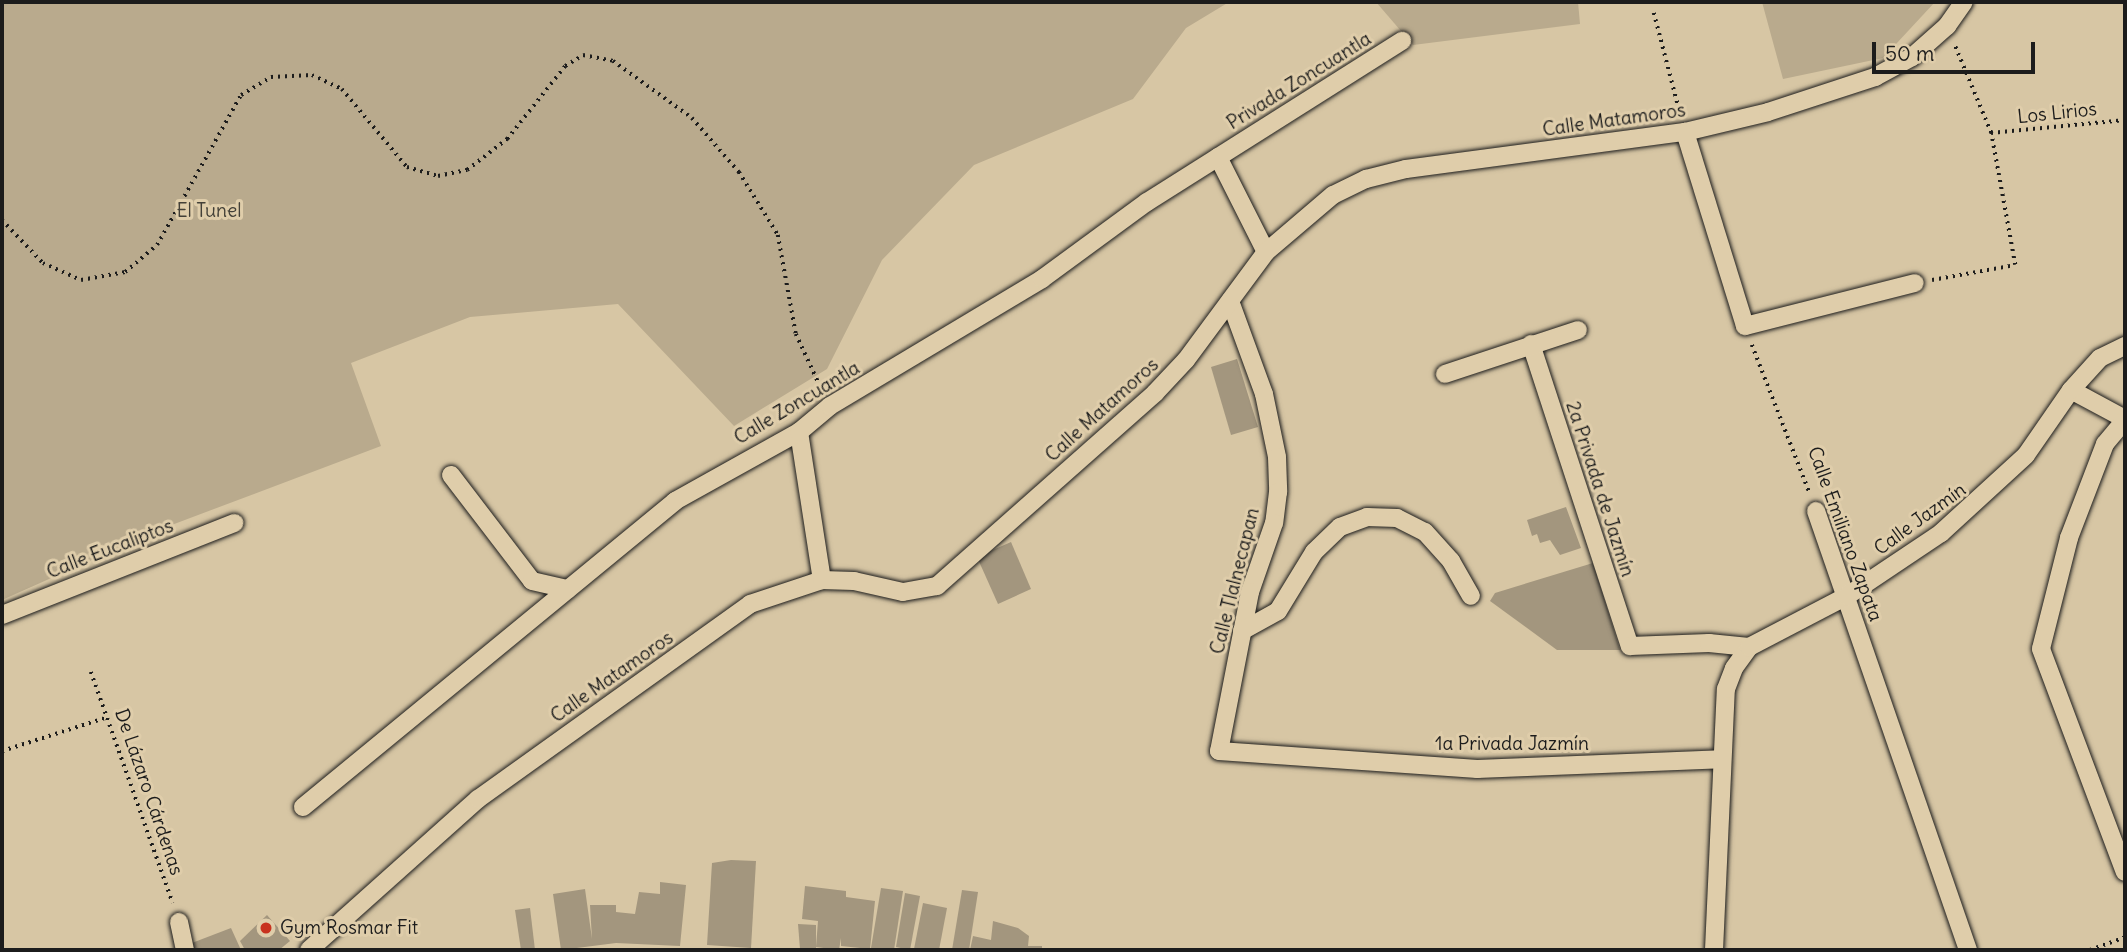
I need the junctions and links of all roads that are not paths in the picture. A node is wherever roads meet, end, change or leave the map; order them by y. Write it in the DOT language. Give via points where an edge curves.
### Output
graph roads {
  1 [pos="1964,2"];
  2 [pos="1402,41"];
  3 [pos="1685,132"];
  4 [pos="1218,156"];
  5 [pos="1265,252"];
  6 [pos="1915,283"];
  7 [pos="1230,300"];
  8 [pos="1578,330"];
  9 [pos="1531,344"];
  10 [pos="2125,346"];
  11 [pos="1445,374"];
  12 [pos="2071,390"];
  13 [pos="2125,419"];
  14 [pos="799,432"];
  15 [pos="451,475"];
  16 [pos="1816,511"];
  17 [pos="234,523"];
  18 [pos="822,580"];
  19 [pos="568,589"];
  20 [pos="1471,596"];
  21 [pos="1847,596"];
  22 [pos="2,615"];
  23 [pos="1242,631"];
  24 [pos="1749,647"];
  25 [pos="1219,751"];
  26 [pos="1721,759"];
  27 [pos="303,807"];
  28 [pos="2125,872"];
  29 [pos="179,922"];
  30 [pos="185,950"];
  31 [pos="309,950"];
  32 [pos="1714,950"];
  33 [pos="1968,950"];
  1 -- 3 [label="street, Calle Matamoros" via="1947,26 1912,57 1875,77 1768,112"];
  2 -- 4 [label="street, Privada Zoncuantla"];
  3 -- 5 [label="street, Calle Matamoros" via="1406,169 1366,179 1333,195"];
  3 -- 6 [label="street" via="1745,327"];
  4 -- 5 [label="street"];
  4 -- 14 [label="street, Calle Zoncuantla" via="1042,279 830,406"];
  5 -- 7 [label="street, Calle Matamoros"];
  7 -- 18 [label="street, Calle Matamoros" via="1155,393 937,586 903,592 854,581"];
  7 -- 23 [label="street, Calle Tlalnecapan" via="1264,394 1277,457 1274,523"];
  8 -- 9 [label="street"];
  9 -- 11 [label="street"];
  9 -- 24 [label="street, 2a Privada de Jazmín" via="1630,646"];
  10 -- 12 [label="street, Calle Jazmín" via="2100,358"];
  12 -- 13 [label="street"];
  12 -- 21 [label="street, Calle Jazmín" via="2026,455 1986,496 1941,533"];
  13 -- 28 [label="street" via="2105,444 2069,538 2041,649"];
  14 -- 18 [label="street"];
  14 -- 19 [label="street, Calle Zoncuantla" via="675,501"];
  15 -- 19 [label="street" via="532,581"];
  16 -- 21 [label="street, Calle Emiliano Zapata"];
  17 -- 22 [label="street, Calle Eucaliptos"];
  18 -- 31 [label="street, Calle Matamoros" via="750,604 478,799"];
  19 -- 27 [label="street, Calle Zoncuantla"];
  20 -- 23 [label="street" via="1451,561 1425,532 1397,518 1367,517 1340,527 1314,552 1278,611"];
  21 -- 24 [label="street, Calle Jazmín"];
  21 -- 33 [label="street, Calle Emiliano Zapata"];
  23 -- 25 [label="street, Calle Tlalnecapan"];
  24 -- 26 [label="street" via="1726,689"];
  25 -- 26 [label="street, 1a Privada Jazmín" via="1477,769"];
  26 -- 32 [label="street"];
  29 -- 30 [label="street"];
}
